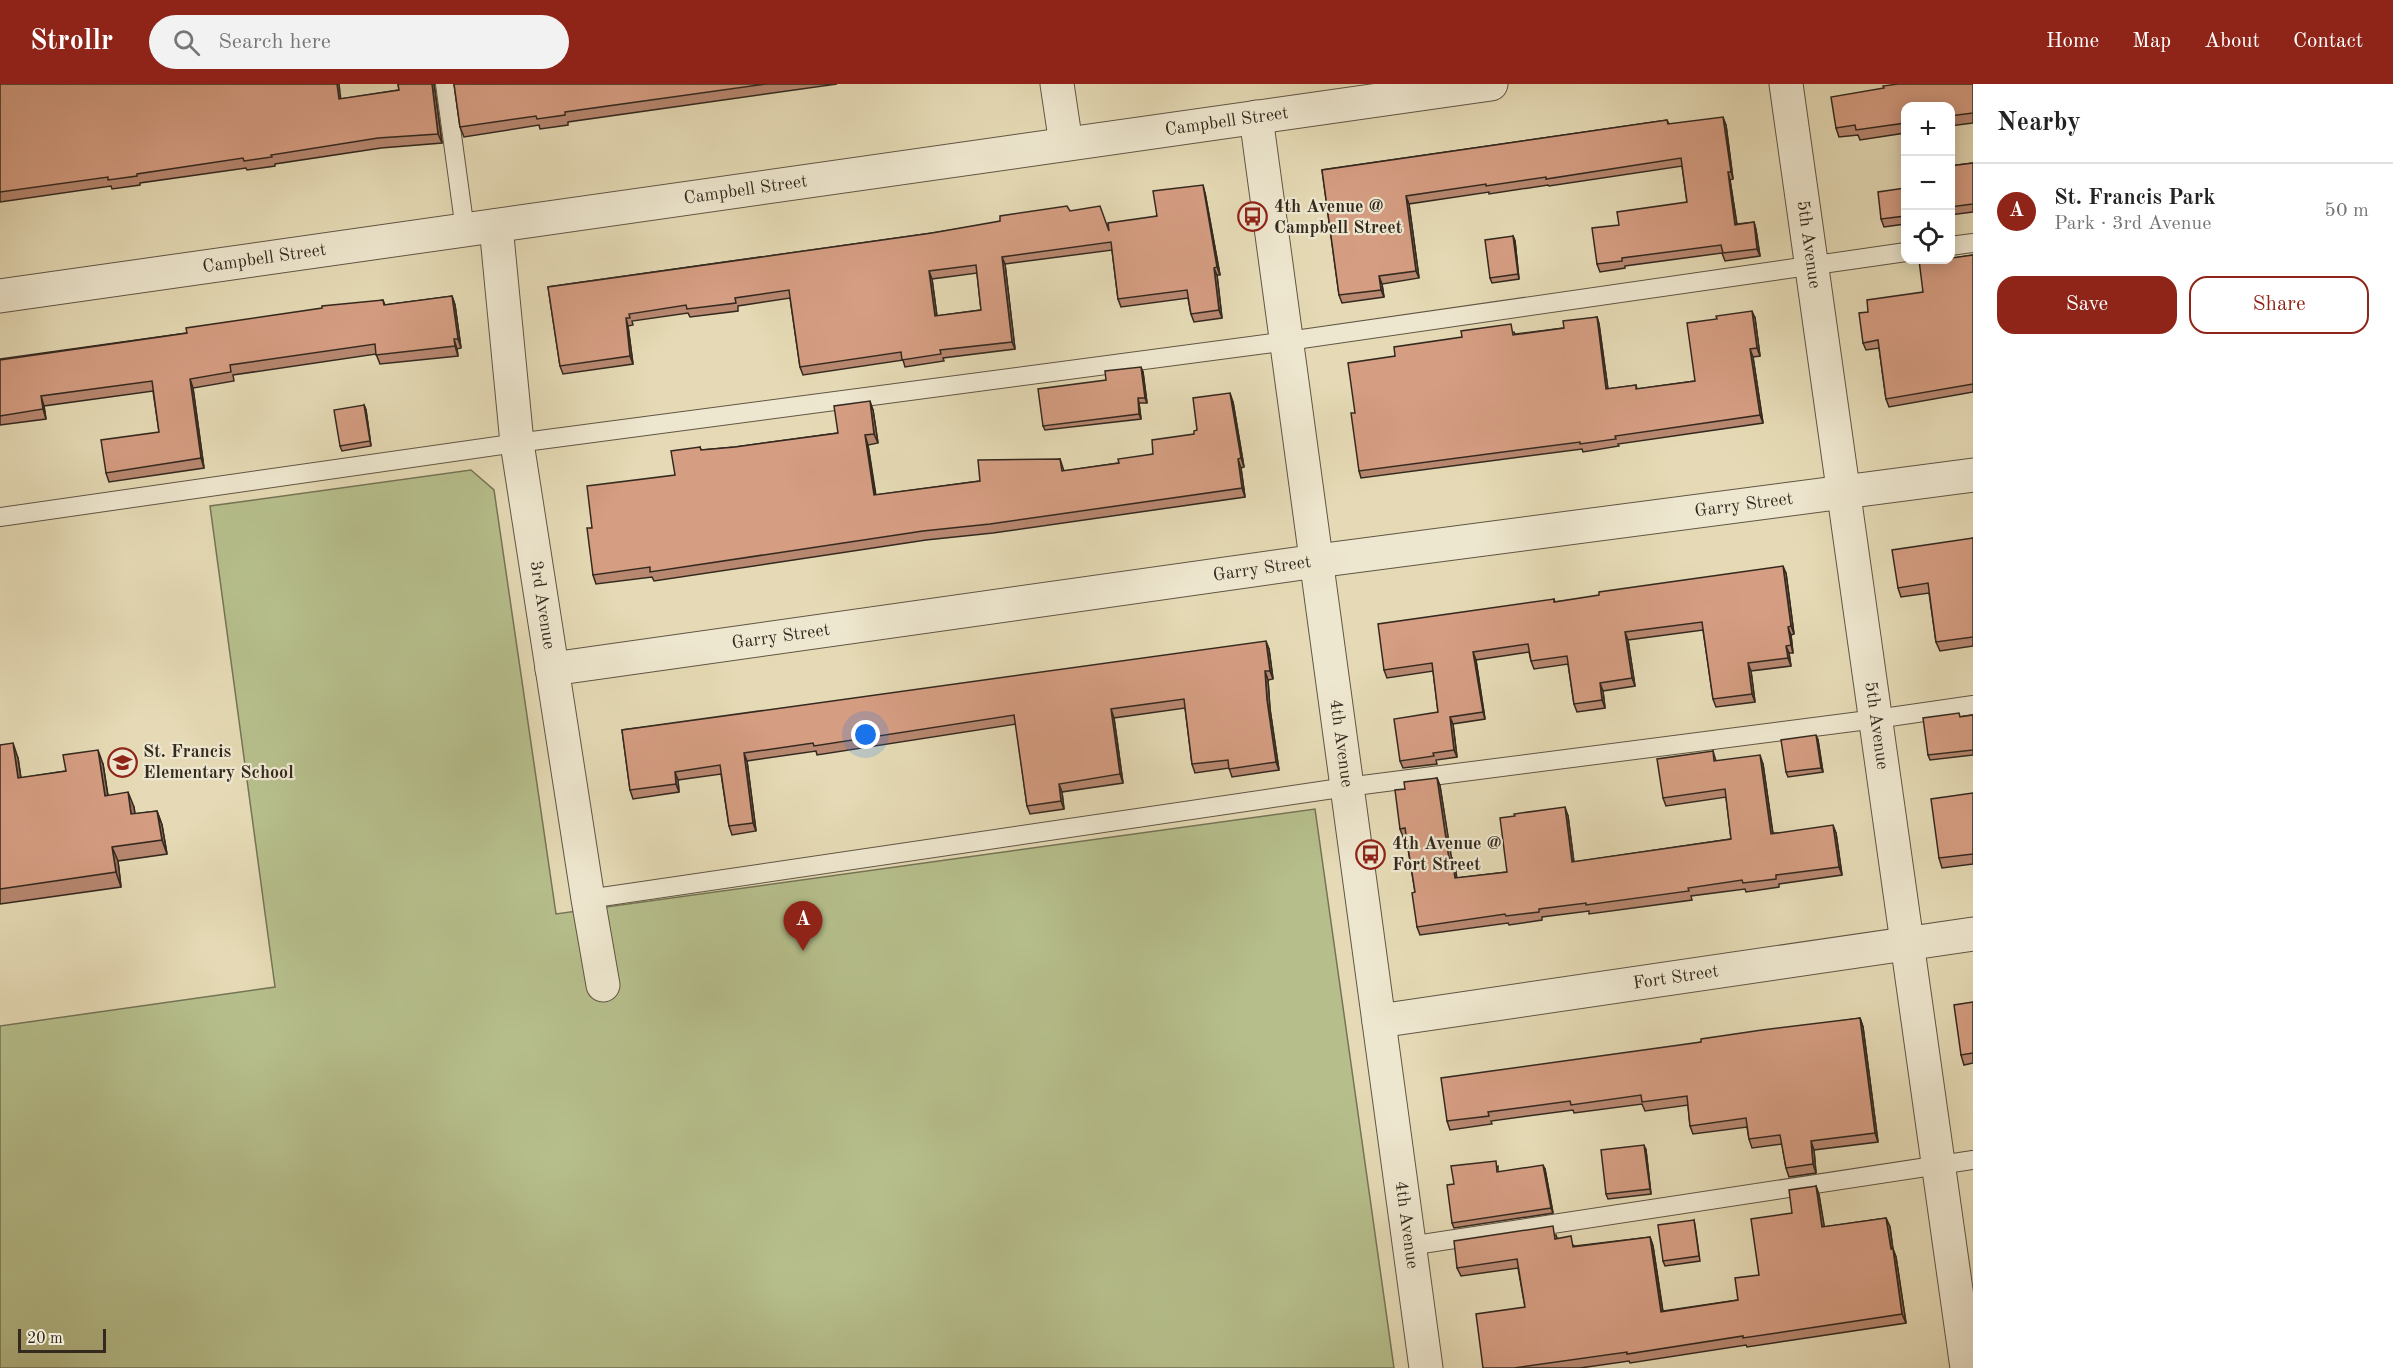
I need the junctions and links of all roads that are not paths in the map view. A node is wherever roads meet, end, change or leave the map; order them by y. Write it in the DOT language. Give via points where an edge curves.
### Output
graph roads {
  1 [pos="445,84"];
  2 [pos="1057,84"];
  3 [pos="1491,84"];
  4 [pos="1786,84"];
  5 [pos="1256,117"];
  6 [pos="1066,144"];
  7 [pos="480,228"];
  8 [pos="1973,243"];
  9 [pos="1955,245"];
  10 [pos="1901,253"];
  11 [pos="1813,265"];
  12 [pos="0,296"];
  13 [pos="1288,341"];
  14 [pos="517,443"];
  15 [pos="1973,475"];
  16 [pos="1844,494"];
  17 [pos="0,517"];
  18 [pos="1317,561"];
  19 [pos="552,669"];
  20 [pos="1973,705"];
  21 [pos="1876,719"];
  22 [pos="1347,787"];
  23 [pos="588,899"];
  24 [pos="1973,934"];
  25 [pos="1908,944"];
  26 [pos="603,985"];
  27 [pos="1379,1021"];
  28 [pos="1973,1160"];
  29 [pos="1939,1165"];
  30 [pos="1409,1246"];
  31 [pos="1426,1368"];
  32 [pos="1967,1368"];
  1 -- 7 [label="lane"];
  2 -- 6 [label="street"];
  3 -- 5 [label="street, Campbell Street"];
  4 -- 11 [label="street, 5th Avenue"];
  5 -- 6 [label="street, Campbell Street"];
  5 -- 13 [label="street, 4th Avenue"];
  6 -- 7 [label="street, Campbell Street"];
  7 -- 12 [label="street, Campbell Street"];
  7 -- 14 [label="street, 3rd Avenue"];
  8 -- 9 [label="lane"];
  10 -- 11 [label="lane"];
  11 -- 13 [label="lane"];
  11 -- 16 [label="street, 5th Avenue"];
  13 -- 14 [label="lane"];
  13 -- 18 [label="street, 4th Avenue"];
  14 -- 17 [label="lane"];
  14 -- 19 [label="street, 3rd Avenue"];
  15 -- 16 [label="street, Garry Street"];
  16 -- 18 [label="street, Garry Street"];
  16 -- 21 [label="street, 5th Avenue"];
  18 -- 19 [label="street, Garry Street"];
  18 -- 22 [label="street, 4th Avenue"];
  19 -- 23 [label="street, 3rd Avenue"];
  20 -- 21 [label="lane"];
  21 -- 22 [label="lane"];
  21 -- 25 [label="street, 5th Avenue"];
  22 -- 23 [label="lane"];
  22 -- 27 [label="street, 4th Avenue"];
  23 -- 26 [label="street, 3rd Avenue"];
  24 -- 25 [label="street, Fort Street"];
  25 -- 27 [label="street, Fort Street"];
  25 -- 29 [label="street, 5th Avenue"];
  27 -- 30 [label="street, 4th Avenue"];
  28 -- 29 [label="lane"];
  29 -- 30 [label="lane"];
  29 -- 32 [label="street, 5th Avenue"];
  30 -- 31 [label="street, 4th Avenue"];
}
